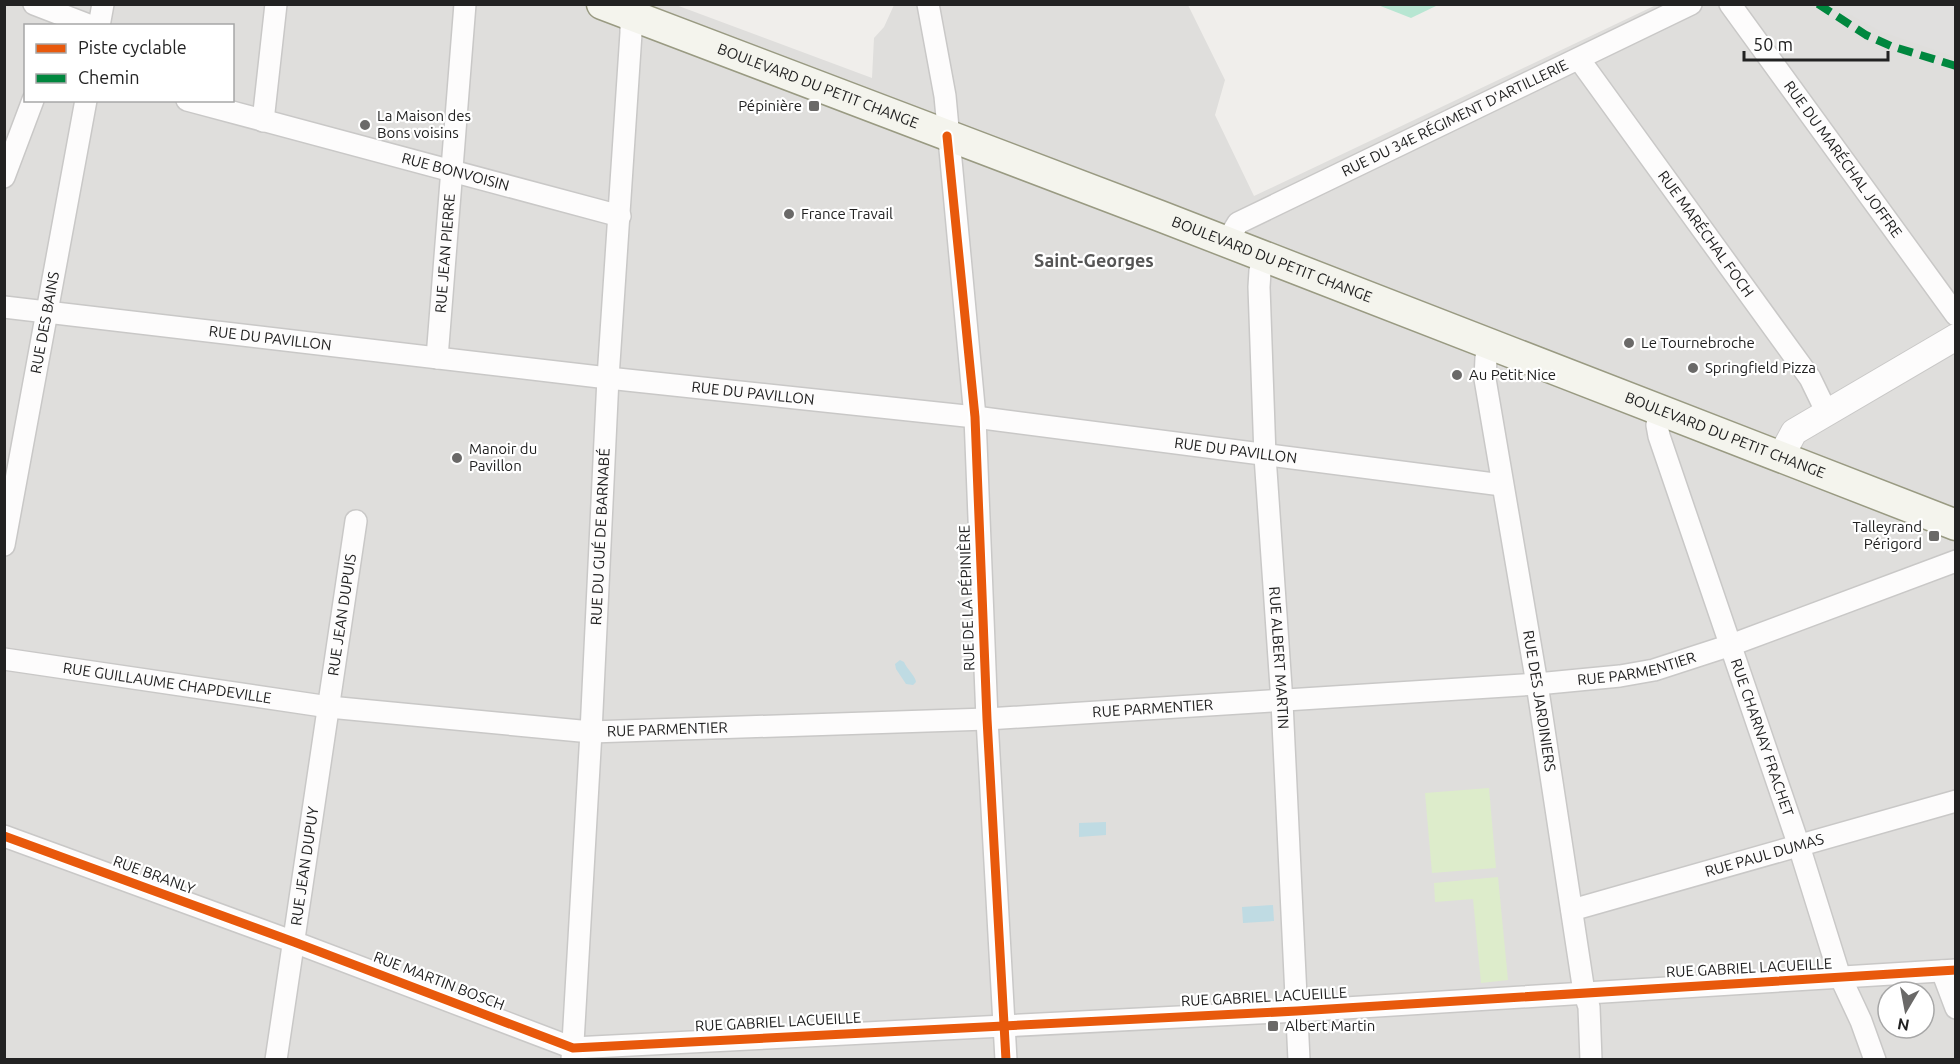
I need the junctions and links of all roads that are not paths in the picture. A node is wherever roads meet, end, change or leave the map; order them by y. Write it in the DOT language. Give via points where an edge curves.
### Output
graph roads {
  1 [pos="34,4"];
  2 [pos="103,4"];
  3 [pos="276,4"];
  4 [pos="465,4"];
  5 [pos="602,4"];
  6 [pos="928,4"];
  7 [pos="1691,4"];
  8 [pos="1730,4"];
  9 [pos="631,10"];
  10 [pos="63,21"];
  11 [pos="80,24"];
  12 [pos="99,24"];
  13 [pos="1579,59"];
  14 [pos="32,102"];
  15 [pos="86,102"];
  16 [pos="194,102"];
  17 [pos="262,121"];
  18 [pos="947,136"];
  19 [pos="452,171"];
  20 [pos="4,177"];
  21 [pos="620,216"];
  22 [pos="1227,242"];
  23 [pos="1264,257"];
  24 [pos="4,307"];
  25 [pos="48,312"];
  26 [pos="1956,315"];
  27 [pos="1956,337"];
  28 [pos="1490,343"];
  29 [pos="437,358"];
  30 [pos="608,378"];
  31 [pos="1659,411"];
  32 [pos="1827,413"];
  33 [pos="975,417"];
  34 [pos="1265,456"];
  35 [pos="1780,458"];
  36 [pos="11,473"];
  37 [pos="1502,485"];
  38 [pos="356,521"];
  39 [pos="1948,522"];
  40 [pos="4,545"];
  41 [pos="1956,561"];
  42 [pos="1731,645"];
  43 [pos="4,659"];
  44 [pos="1537,684"];
  45 [pos="1282,702"];
  46 [pos="329,707"];
  47 [pos="987,719"];
  48 [pos="591,732"];
  49 [pos="1956,801"];
  50 [pos="4,836"];
  51 [pos="1799,846"];
  52 [pos="1572,910"];
  53 [pos="294,942"];
  54 [pos="1949,971"];
  55 [pos="1841,977"];
  56 [pos="1584,992"];
  57 [pos="1956,1008"];
  58 [pos="1297,1011"];
  59 [pos="1004,1026"];
  60 [pos="737,1049"];
  61 [pos="572,1054"];
  62 [pos="276,1059"];
  63 [pos="1006,1059"];
  64 [pos="1299,1059"];
  65 [pos="1591,1059"];
  66 [pos="1875,1059"];
  1 -- 10 [label="street"];
  2 -- 12 [label="street"];
  3 -- 17 [label="street"];
  4 -- 19 [label="street, RUE JEAN PIERRE"];
  5 -- 9 [label="main road, BOULEVARD DU PETIT CHANGE"];
  6 -- 18 [label="street, RUE DE LA PÉPINIÈRE" via="945,96"];
  7 -- 13 [label="street, RUE DU 34E RÉGIMENT D'ARTILLERIE"];
  8 -- 26 [label="street, RUE DU MARÉCHAL JOFFRE"];
  9 -- 18 [label="main road, BOULEVARD DU PETIT CHANGE"];
  9 -- 21 [label="street, RUE DU GUÉ DE BARNABÉ"];
  10 -- 11 [label="street"];
  13 -- 22 [label="street, RUE DU 34E RÉGIMENT D'ARTILLERIE" via="1238,223"];
  13 -- 32 [label="street, RUE MARÉCHAL FOCH" via="1810,378"];
  14 -- 20 [label="street"];
  15 -- 25 [label="street, RUE DES BAINS"];
  16 -- 17 [label="street, RUE BONVOISIN"];
  17 -- 19 [label="street, RUE BONVOISIN"];
  18 -- 22 [label="main road, BOULEVARD DU PETIT CHANGE"];
  18 -- 33 [label="street, RUE DE LA PÉPINIÈRE"];
  19 -- 21 [label="street, RUE BONVOISIN"];
  19 -- 29 [label="street, RUE JEAN PIERRE"];
  21 -- 30 [label="street, RUE DU GUÉ DE BARNABÉ"];
  22 -- 23 [label="main road, BOULEVARD DU PETIT CHANGE"];
  23 -- 28 [label="main road, BOULEVARD DU PETIT CHANGE"];
  23 -- 34 [label="street, RUE ALBERT MARTIN" via="1259,287"];
  24 -- 25 [label="street, RUE DU PAVILLON"];
  25 -- 29 [label="street, RUE DU PAVILLON"];
  25 -- 36 [label="street, RUE DES BAINS"];
  27 -- 32 [label="street"];
  28 -- 31 [label="main road, BOULEVARD DU PETIT CHANGE"];
  28 -- 37 [label="street, RUE DES JARDINIERS" via="1485,380"];
  29 -- 30 [label="street, RUE DU PAVILLON"];
  30 -- 33 [label="street, RUE DU PAVILLON"];
  30 -- 48 [label="street, RUE DU GUÉ DE BARNABÉ"];
  31 -- 35 [label="main road, BOULEVARD DU PETIT CHANGE"];
  31 -- 42 [label="street, RUE CHARNAY FRACHET" via="1659,436"];
  32 -- 35 [label="street" via="1794,432"];
  33 -- 34 [label="street, RUE DU PAVILLON"];
  33 -- 47 [label="street, RUE DE LA PÉPINIÈRE"];
  34 -- 37 [label="street, RUE DU PAVILLON"];
  34 -- 45 [label="street, RUE ALBERT MARTIN"];
  35 -- 39 [label="main road, BOULEVARD DU PETIT CHANGE"];
  36 -- 40 [label="street, RUE DES BAINS"];
  37 -- 44 [label="street, RUE DES JARDINIERS"];
  38 -- 46 [label="street, RUE JEAN DUPUIS"];
  41 -- 42 [label="street, RUE PARMENTIER"];
  42 -- 44 [label="street, RUE PARMENTIER" via="1654,670"];
  42 -- 51 [label="street, RUE CHARNAY FRACHET"];
  43 -- 46 [label="street, RUE GUILLAUME CHAPDEVILLE"];
  44 -- 45 [label="street, RUE PARMENTIER"];
  44 -- 52 [label="street, RUE DES JARDINIERS"];
  45 -- 47 [label="street, RUE PARMENTIER"];
  45 -- 58 [label="street, RUE ALBERT MARTIN"];
  46 -- 48 [label="street, RUE PARMENTIER"];
  46 -- 53 [label="street, RUE JEAN DUPUY"];
  47 -- 48 [label="street, RUE PARMENTIER"];
  47 -- 59 [label="street, RUE DE LA PÉPINIÈRE"];
  48 -- 61 [label="street, RUE DU GUÉ DE BARNABÉ"];
  49 -- 51 [label="street, RUE PAUL DUMAS"];
  50 -- 53 [label="street, RUE BRANLY"];
  51 -- 52 [label="street, RUE PAUL DUMAS"];
  51 -- 55 [label="street, RUE CHARNAY FRACHET"];
  52 -- 56 [label="street, RUE DES JARDINIERS"];
  53 -- 61 [label="street, RUE MARTIN BOSCH"];
  53 -- 62 [label="street, RUE JEAN DUPUY"];
  54 -- 55 [label="street, RUE GABRIEL LACUEILLE"];
  54 -- 57 [label="street"];
  55 -- 56 [label="street, RUE GABRIEL LACUEILLE"];
  55 -- 66 [label="street, RUE CHARNAY FRACHET"];
  56 -- 58 [label="street, RUE GABRIEL LACUEILLE"];
  56 -- 65 [label="street, RUE DES JARDINIERS" via="1589,1007"];
  58 -- 59 [label="street, RUE GABRIEL LACUEILLE"];
  58 -- 64 [label="street, RUE ALBERT MARTIN"];
  59 -- 60 [label="street, RUE GABRIEL LACUEILLE"];
  59 -- 63 [label="street, RUE DE LA PÉPINIÈRE"];
  60 -- 61 [label="street, RUE GABRIEL LACUEILLE"];
}
